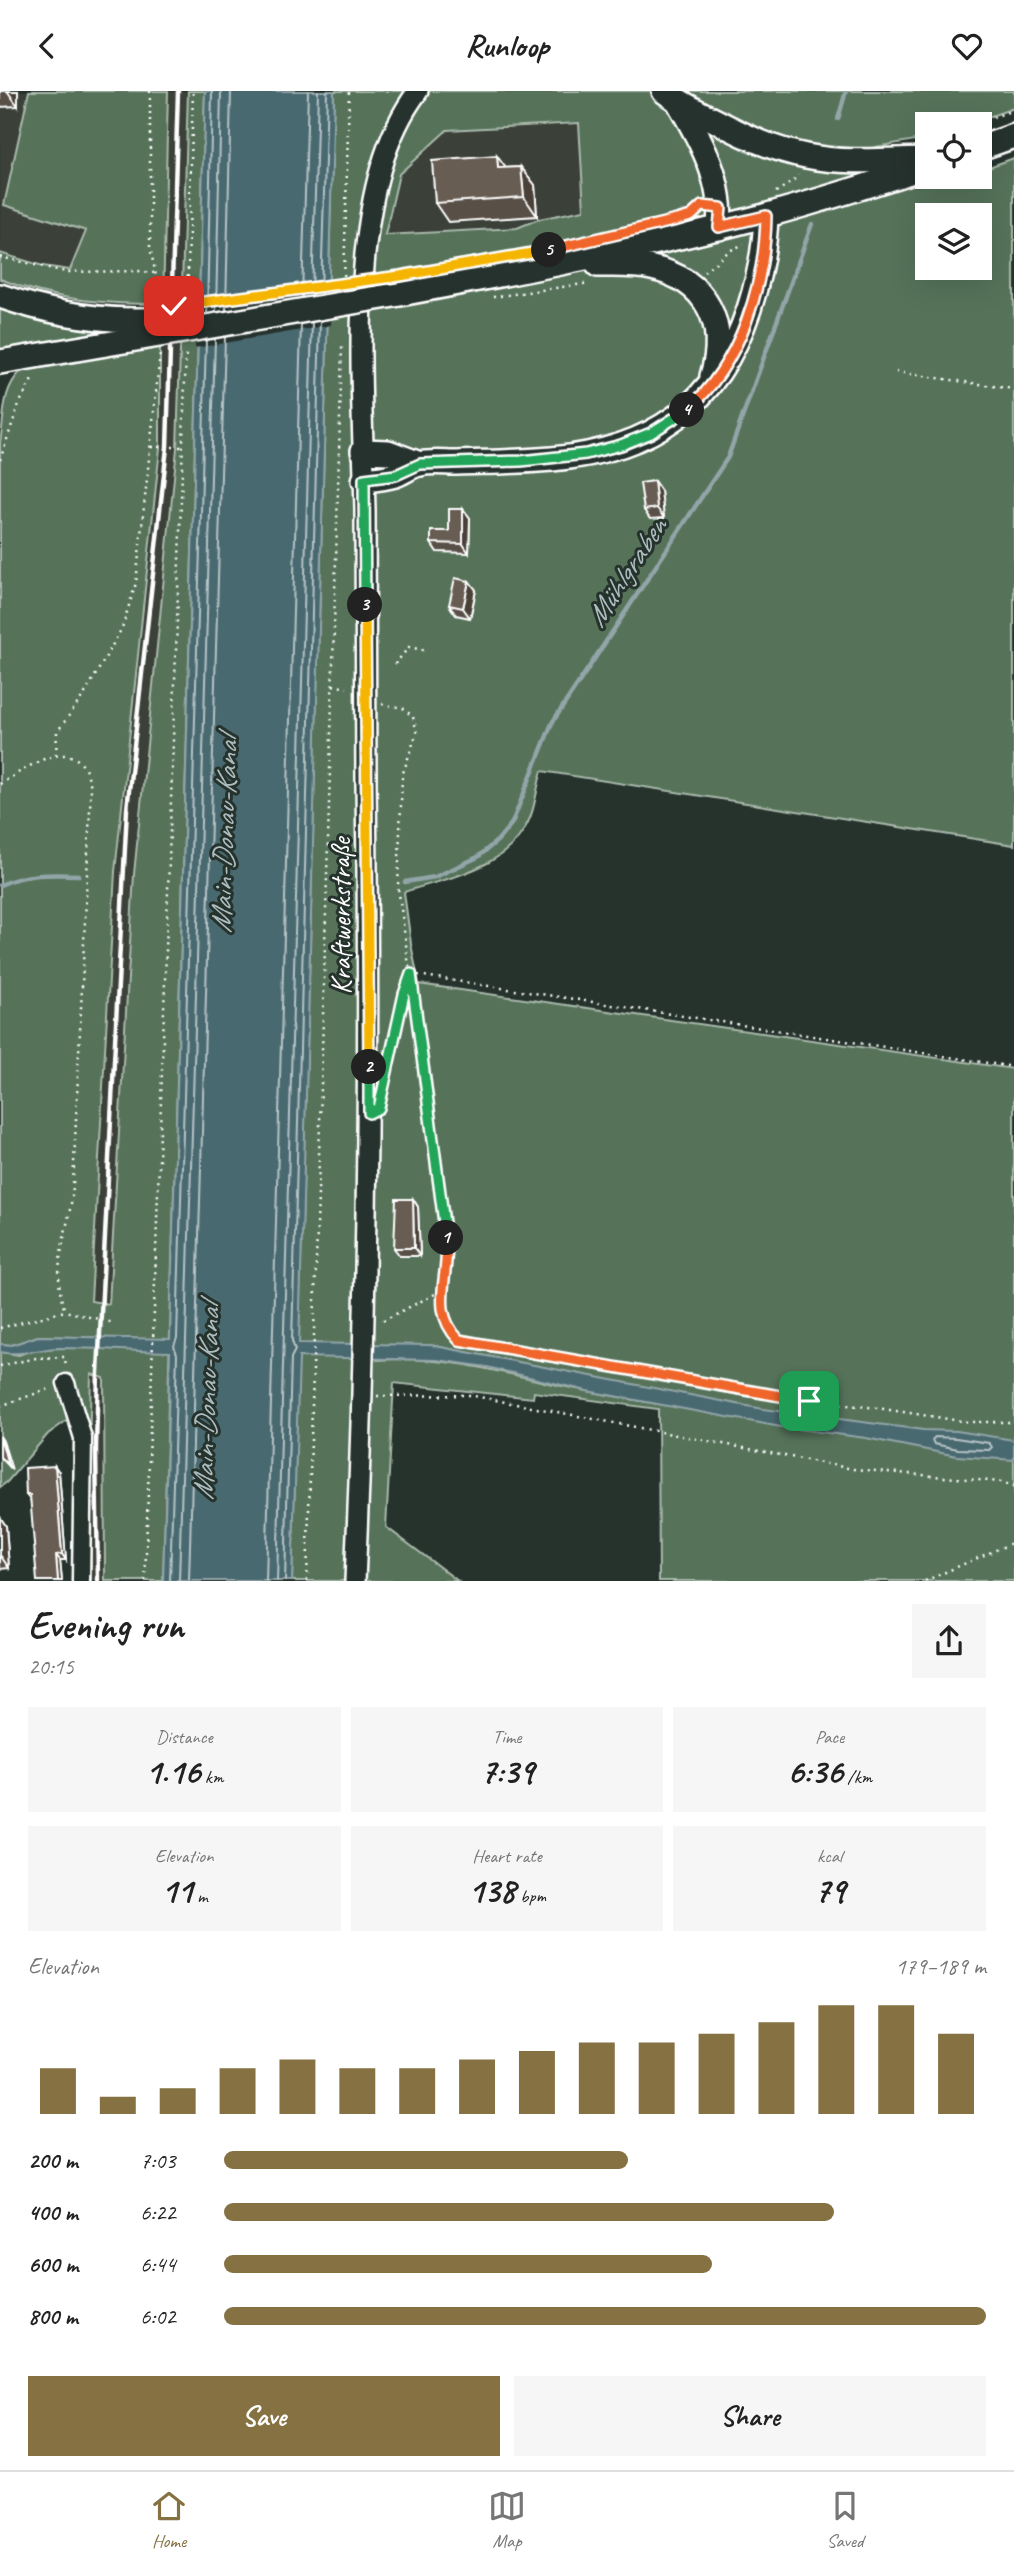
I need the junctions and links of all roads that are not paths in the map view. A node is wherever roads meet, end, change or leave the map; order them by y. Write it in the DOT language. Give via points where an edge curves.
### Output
graph roads {
  1 [pos="418,91"];
  2 [pos="672,97"];
  3 [pos="1014,137"];
  4 [pos="992,144"];
  5 [pos="915,159"];
  6 [pos="915,170"];
  7 [pos="766,216"];
  8 [pos="719,227"];
  9 [pos="545,267"];
  10 [pos="0,296"];
  11 [pos="130,330"];
  12 [pos="0,362"];
  13 [pos="709,386"];
  14 [pos="363,451"];
  15 [pos="420,464"];
  16 [pos="364,479"];
  17 [pos="66,1383"];
  18 [pos="81,1581"];
  19 [pos="355,1581"];
  1 -- 14 [label="street, Kraftwerkstraße" via="382,166 365,251 360,321"];
  2 -- 5 [label="main road" via="750,139 808,157"];
  2 -- 8 [label="main road" via="697,133 715,179 721,208"];
  3 -- 4 [label="main road"];
  6 -- 7 [label="main road"];
  7 -- 8 [label="main road"];
  7 -- 13 [label="main road" via="761,268 747,315 729,357"];
  8 -- 9 [label="main road"];
  9 -- 11 [label="main road, bridge" via="252,319"];
  9 -- 13 [label="main road" via="628,265 669,273 690,284 709,305 718,333"];
  10 -- 11 [label="main road"];
  11 -- 12 [label="main road"];
  13 -- 15 [label="main road" via="675,419 621,445 554,459"];
  14 -- 15 [label="main road" via="388,452"];
  14 -- 16 [label="street, Kraftwerkstraße"];
  15 -- 16 [label="main road" via="396,475"];
  16 -- 19 [label="street, Kraftwerkstraße" via="369,1113"];
  17 -- 18 [label="street" via="83,1438"];
}
